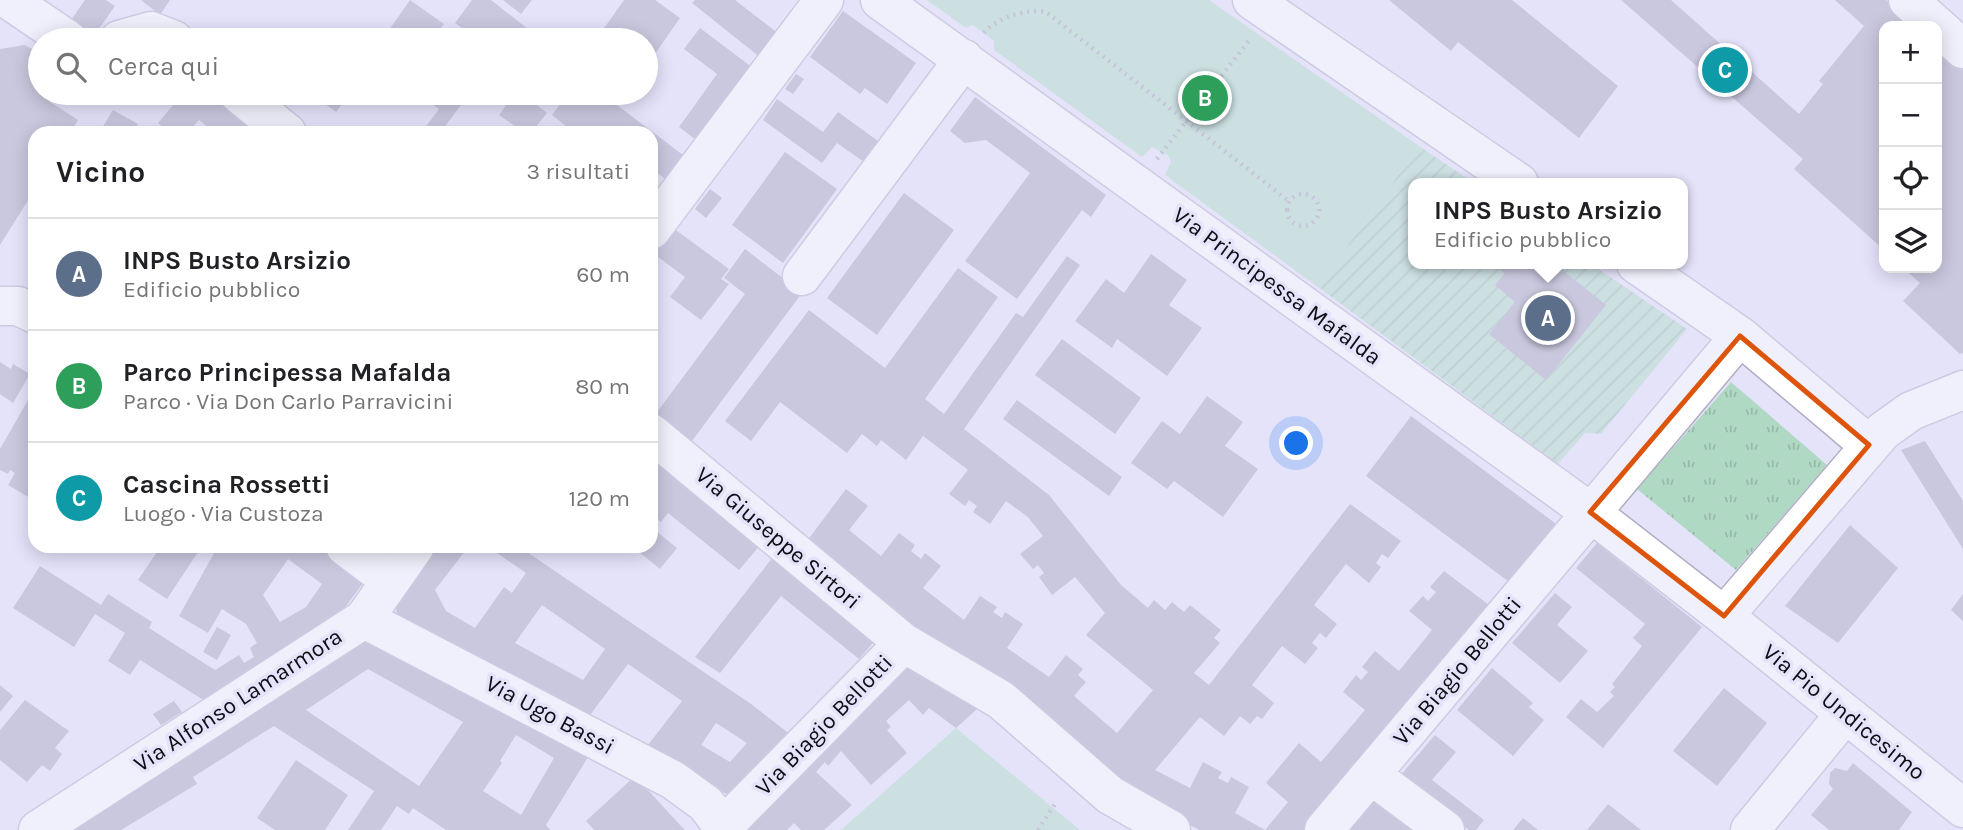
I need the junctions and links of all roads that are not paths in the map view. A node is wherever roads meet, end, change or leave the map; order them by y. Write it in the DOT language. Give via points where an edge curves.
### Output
graph roads {
  1 [pos="9,0"];
  2 [pos="824,0"];
  3 [pos="880,0"];
  4 [pos="1909,0"];
  5 [pos="1254,16"];
  6 [pos="50,28"];
  7 [pos="974,46"];
  8 [pos="1963,49"];
  9 [pos="253,105"];
  10 [pos="278,126"];
  11 [pos="1510,178"];
  12 [pos="658,221"];
  13 [pos="1643,269"];
  14 [pos="802,276"];
  15 [pos="0,306"];
  16 [pos="28,311"];
  17 [pos="1740,336"];
  18 [pos="1963,390"];
  19 [pos="658,439"];
  20 [pos="1869,445"];
  21 [pos="1590,512"];
  22 [pos="354,553"];
  23 [pos="410,553"];
  24 [pos="390,580"];
  25 [pos="1724,616"];
  26 [pos="364,619"];
  27 [pos="904,643"];
  28 [pos="1845,715"];
  29 [pos="1371,775"];
  30 [pos="1963,808"];
  31 [pos="722,829"];
  32 [pos="37,830"];
  33 [pos="1171,830"];
  34 [pos="1324,830"];
  35 [pos="1444,830"];
  36 [pos="1751,830"];
  1 -- 6 [label="street"];
  2 -- 12 [label="street"];
  3 -- 7 [label="street, Via Principessa Mafalda"];
  4 -- 8 [label="street"];
  5 -- 11 [label="street"];
  7 -- 14 [label="street"];
  7 -- 21 [label="street, Via Principessa Mafalda"];
  9 -- 10 [label="street"];
  13 -- 17 [label="street"];
  15 -- 16 [label="street"];
  17 -- 20 [label="street"];
  17 -- 21 [label="street, Via Biagio Bellotti"];
  18 -- 20 [label="street" via="1901,417"];
  19 -- 27 [label="street, Via Giuseppe Sirtori"];
  20 -- 25 [label="street"];
  21 -- 25 [label="street, Via Principessa Mafalda"];
  21 -- 29 [label="street, Via Biagio Bellotti"];
  22 -- 24 [label="street"];
  23 -- 24 [label="street, Via Alfonso Lamarmora"];
  24 -- 26 [label="street, Via Alfonso Lamarmora"];
  25 -- 28 [label="street, Via Pio Undicesimo"];
  26 -- 31 [label="street, Via Ugo Bassi" via="673,780 706,804"];
  26 -- 32 [label="street, Via Alfonso Lamarmora"];
  27 -- 31 [label="street, Via Biagio Bellotti"];
  27 -- 33 [label="street, Via Biagio Bellotti" via="998,698 1110,795"];
  28 -- 30 [label="street, Via Pio Undicesimo"];
  28 -- 36 [label="street"];
  29 -- 34 [label="street, Via Biagio Bellotti"];
  29 -- 35 [label="street"];
}
